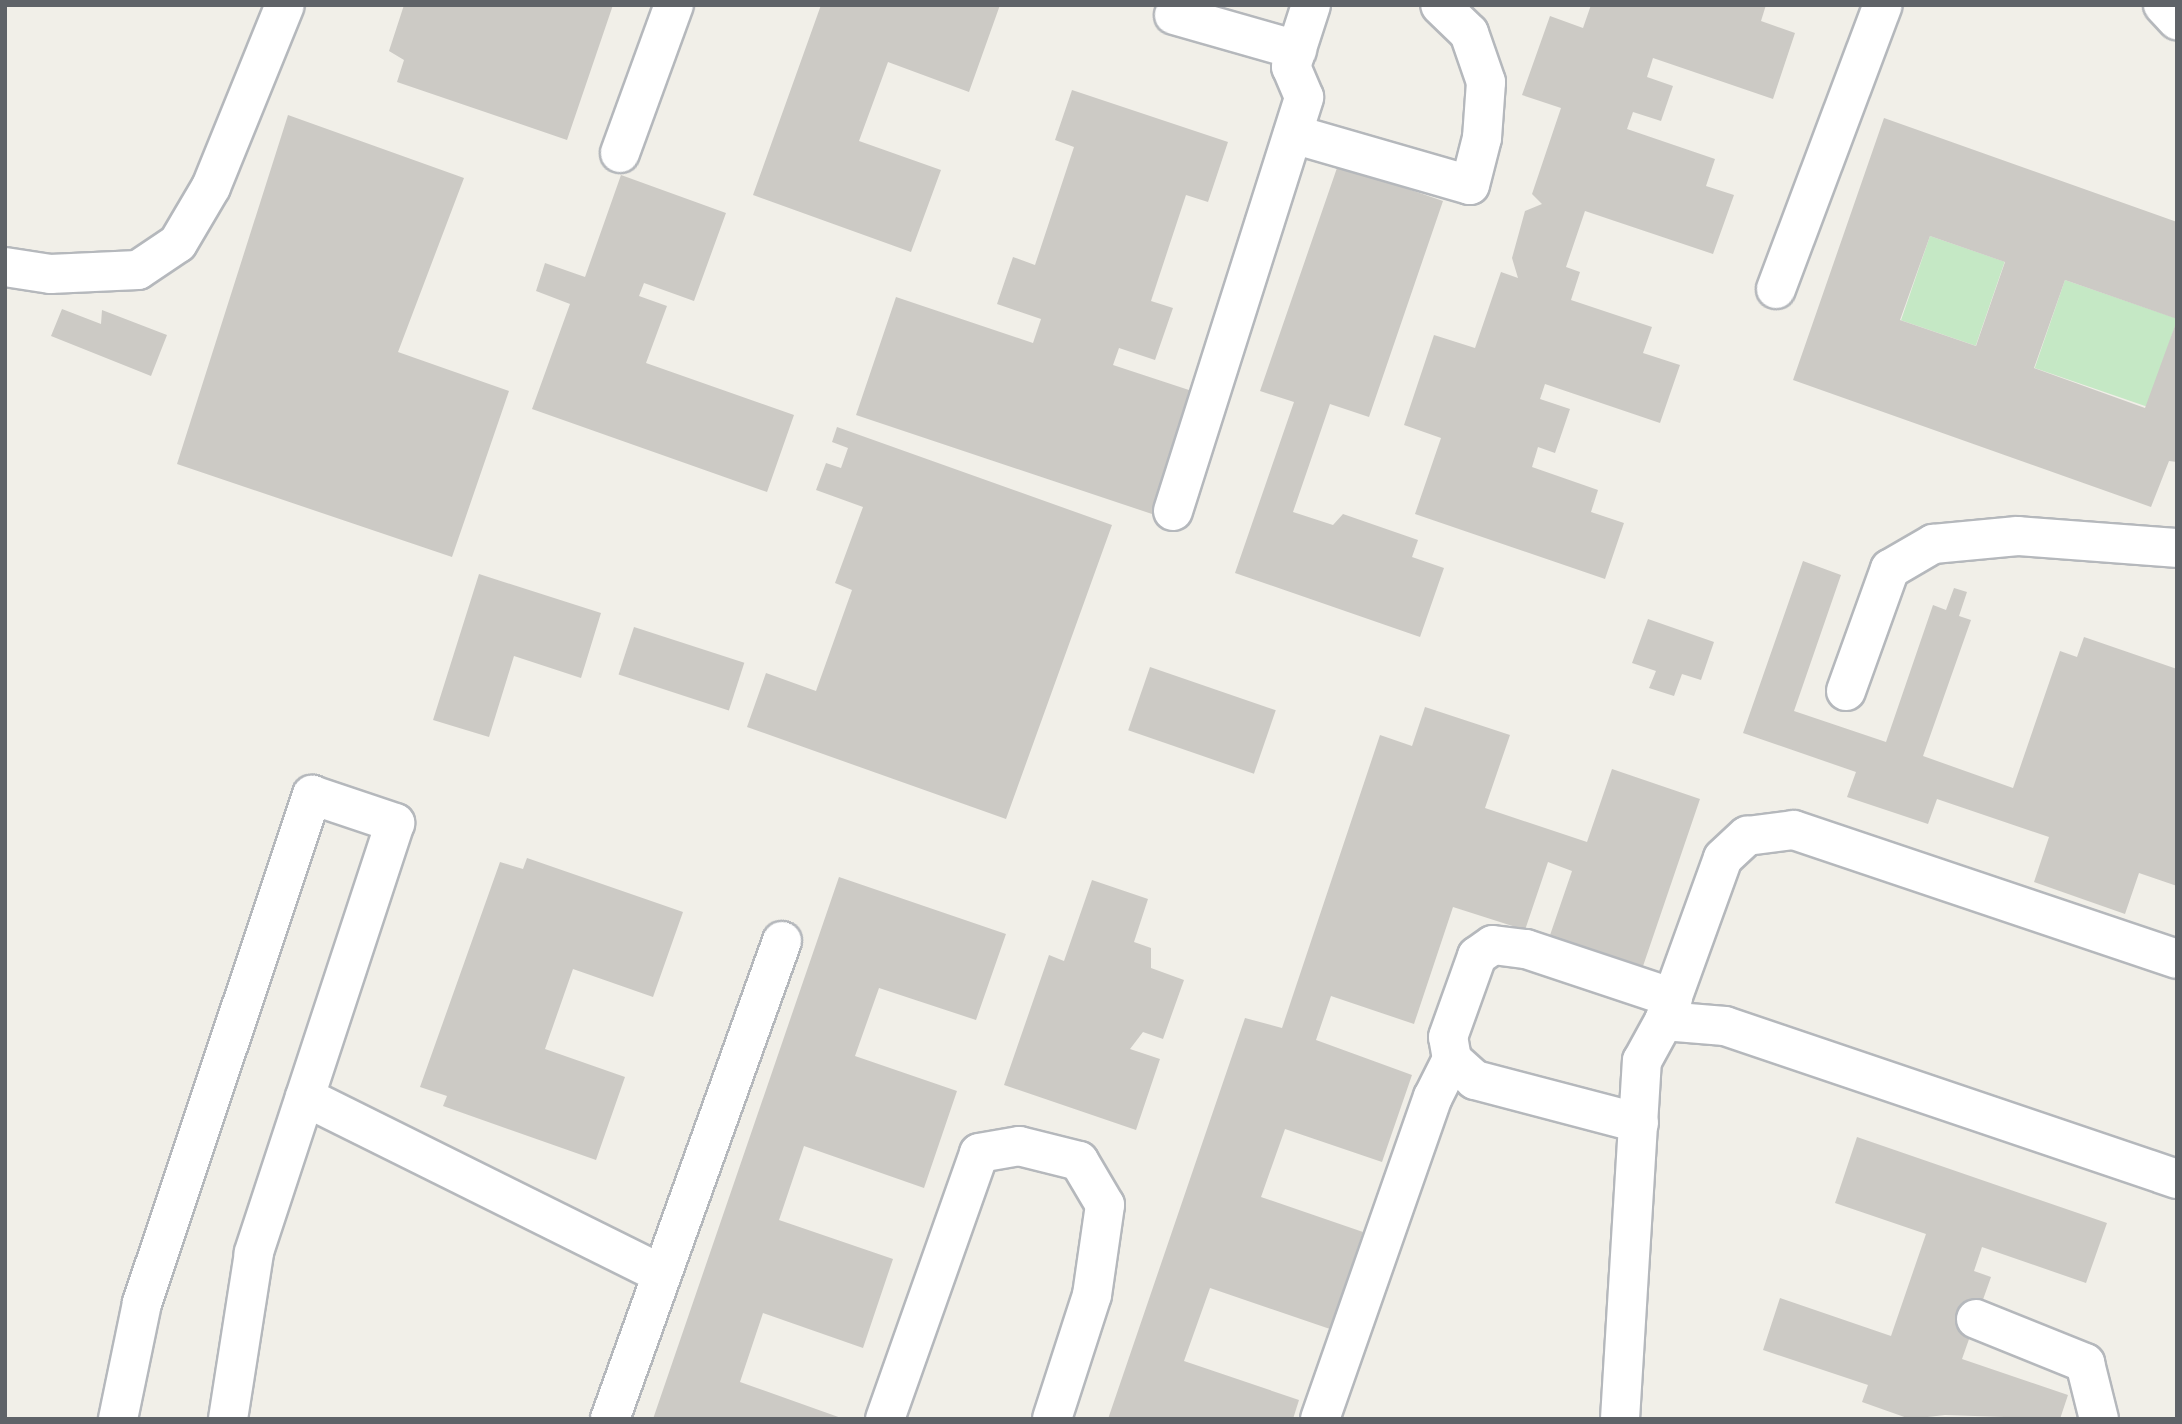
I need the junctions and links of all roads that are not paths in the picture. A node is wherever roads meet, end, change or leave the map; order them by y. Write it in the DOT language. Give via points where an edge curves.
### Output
graph roads {
  1 [pos="285,5"];
  2 [pos="674,5"];
  3 [pos="1311,5"];
  4 [pos="1440,5"];
  5 [pos="1883,5"];
  6 [pos="2163,5"];
  7 [pos="1174,15"];
  8 [pos="2177,20"];
  9 [pos="1297,50"];
  10 [pos="1293,134"];
  11 [pos="620,153"];
  12 [pos="5,267"];
  13 [pos="1776,289"];
  14 [pos="1173,511"];
  15 [pos="2177,548"];
  16 [pos="1846,691"];
  17 [pos="782,941"];
  18 [pos="2177,959"];
  19 [pos="1669,1009"];
  20 [pos="1452,1059"];
  21 [pos="305,1097"];
  22 [pos="1639,1122"];
  23 [pos="2177,1179"];
  24 [pos="663,1274"];
  25 [pos="1976,1319"];
  26 [pos="118,1419"];
  27 [pos="228,1419"];
  28 [pos="610,1419"];
  29 [pos="885,1419"];
  30 [pos="1052,1419"];
  31 [pos="1320,1419"];
  32 [pos="1620,1419"];
  33 [pos="2099,1419"];
  1 -- 12 [label="lane" via="211,187 178,243 138,270 50,274"];
  2 -- 11 [label="lane"];
  3 -- 9 [label="lane"];
  4 -- 10 [label="lane" via="1469,33 1486,82 1482,138 1470,185"];
  5 -- 13 [label="lane"];
  6 -- 8 [label="lane"];
  7 -- 9 [label="lane"];
  9 -- 10 [label="lane" via="1291,67 1304,97"];
  10 -- 14 [label="lane"];
  15 -- 16 [label="lane" via="2018,536 1933,544 1891,569"];
  17 -- 24 [label="lane"];
  18 -- 19 [label="lane" via="1794,830 1747,836 1723,858"];
  19 -- 20 [label="lane" via="1526,949 1493,945 1477,956 1448,1037"];
  19 -- 22 [label="lane" via="1642,1061"];
  19 -- 23 [label="lane"];
  20 -- 22 [label="lane" via="1475,1080"];
  20 -- 31 [label="lane" via="1433,1097"];
  21 -- 24 [label="lane"];
  21 -- 26 [label="lane" via="395,823 312,795 142,1303"];
  21 -- 27 [label="lane" via="254,1253"];
  22 -- 32 [label="lane"];
  24 -- 28 [label="lane"];
  25 -- 33 [label="lane" via="2085,1363"];
  29 -- 30 [label="lane" via="979,1153 1019,1146 1079,1161 1105,1205 1092,1295"];
}
